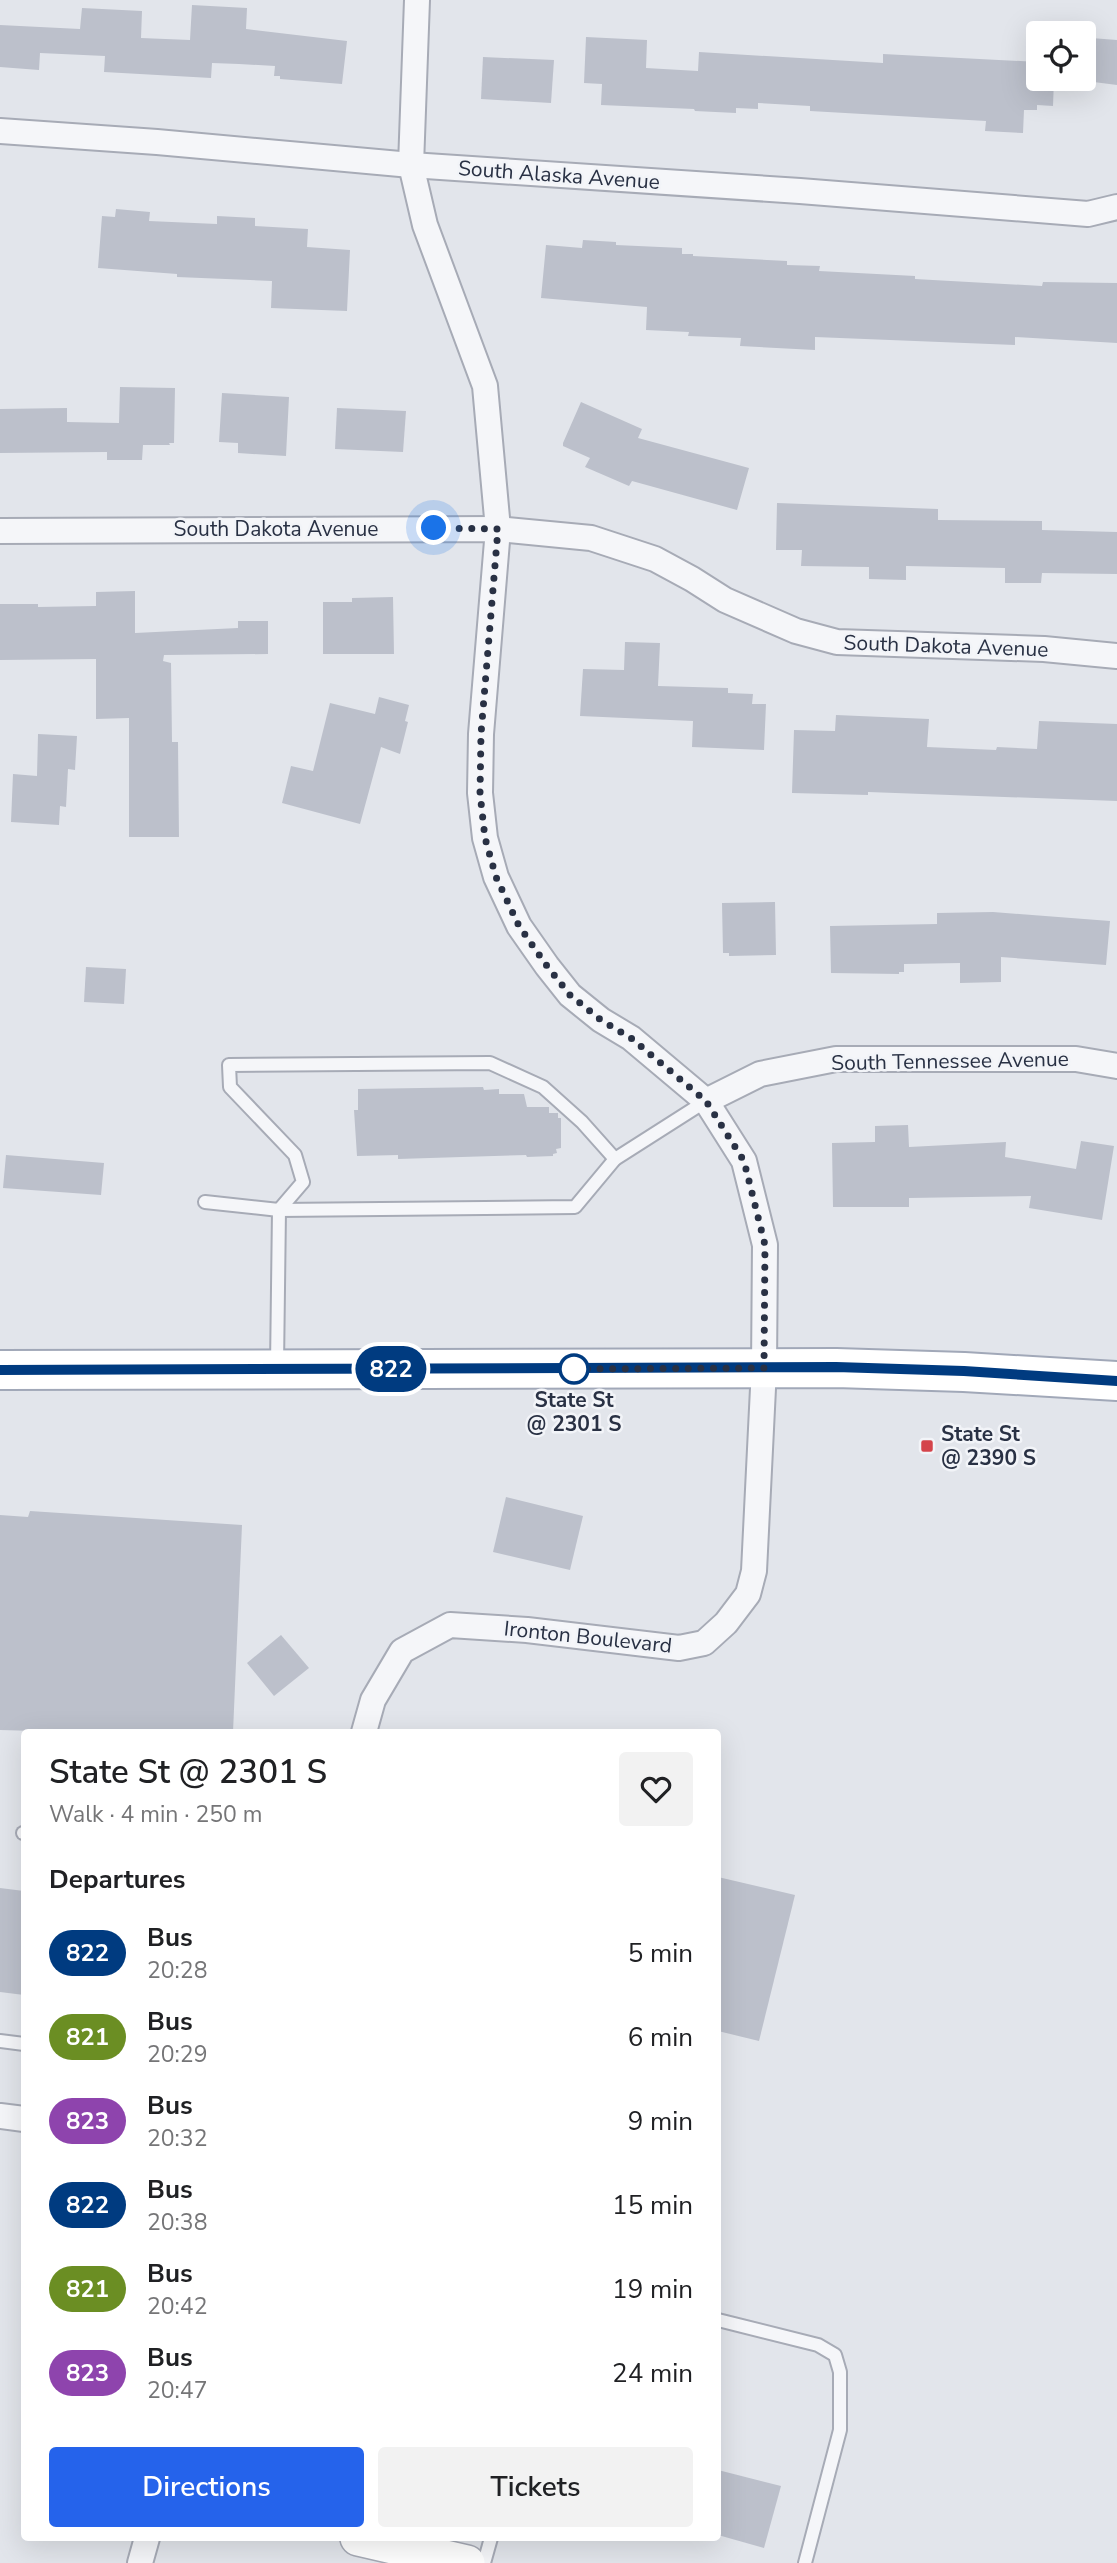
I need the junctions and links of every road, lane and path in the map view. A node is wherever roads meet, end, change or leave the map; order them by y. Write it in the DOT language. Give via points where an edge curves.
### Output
graph roads {
  1 [pos="417,0"];
  2 [pos="0,131"];
  3 [pos="411,165"];
  4 [pos="1117,207"];
  5 [pos="498,529"];
  6 [pos="0,531"];
  7 [pos="1117,656"];
  8 [pos="1117,1066"];
  9 [pos="706,1101"];
  10 [pos="615,1160"];
  11 [pos="205,1202"];
  12 [pos="279,1210"];
  13 [pos="764,1368"];
  14 [pos="276,1369"];
  15 [pos="0,1370"];
  16 [pos="1117,1381"];
  17 [pos="365,1729"];
  18 [pos="0,2041"];
  19 [pos="21,2044"];
  20 [pos="0,2116"];
  21 [pos="21,2119"];
  22 [pos="721,2321"];
  23 [pos="146,2541"];
  24 [pos="371,2541"];
  25 [pos="490,2541"];
  26 [pos="140,2563"];
  27 [pos="467,2563"];
  28 [pos="484,2563"];
  29 [pos="805,2563"];
  1 -- 3 [label="street, Ironton Boulevard"];
  2 -- 3 [label="street, South Alaska Avenue"];
  3 -- 4 [label="street, South Alaska Avenue" via="1088,214"];
  3 -- 5 [label="street, Ironton Boulevard" via="425,225 485,386"];
  5 -- 6 [label="street, South Dakota Avenue"];
  5 -- 7 [label="street, South Dakota Avenue" via="591,538 655,559 725,600 796,631 837,642"];
  5 -- 9 [label="street, Ironton Boulevard" via="480,793 485,838 496,877 519,926 570,995 631,1038"];
  8 -- 9 [label="street, South Tennessee Avenue" via="1076,1059 836,1059 760,1074"];
  9 -- 10 [label="lane"];
  9 -- 13 [label="street, Ironton Boulevard" via="744,1161 765,1245"];
  10 -- 12 [label="lane" via="575,1207"];
  10 -- 12 [label="lane" via="543,1087 491,1063 229,1065 230,1087 295,1155 303,1182"];
  11 -- 12 [label="lane"];
  12 -- 14 [label="lane"];
  13 -- 14 [label="main road"];
  13 -- 16 [label="main road" via="964,1371"];
  13 -- 17 [label="street, Ironton Boulevard" via="754,1571 748,1594 704,1643 679,1648 450,1625 402,1651 373,1700"];
  14 -- 15 [label="main road"];
  18 -- 19 [label="lane"];
  20 -- 21 [label="street"];
  22 -- 29 [label="lane" via="818,2345 835,2355 841,2372 840,2430"];
  23 -- 26 [label="street"];
  24 -- 27 [label="street"];
  25 -- 28 [label="lane"];
}
